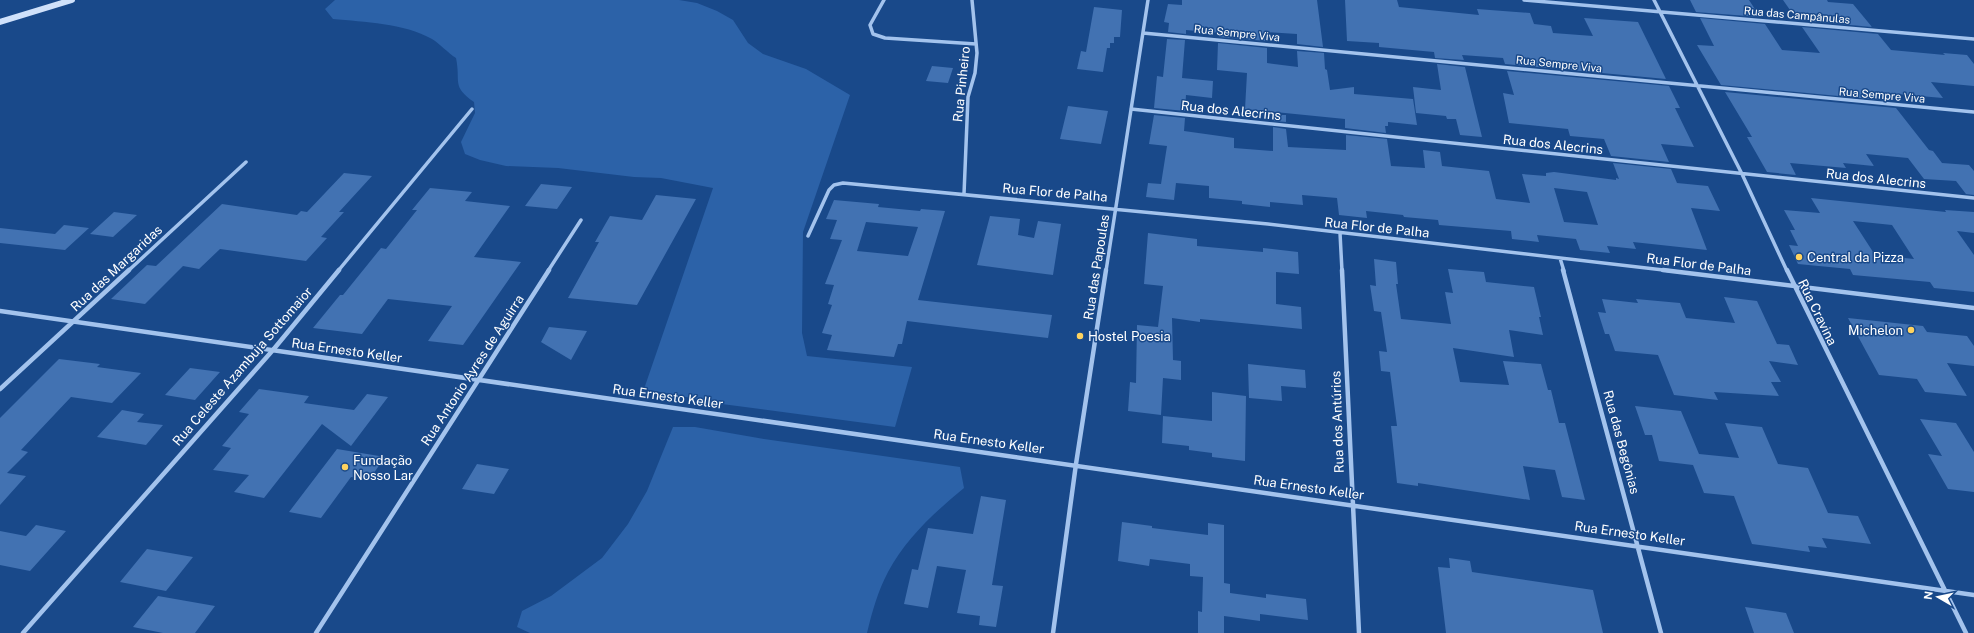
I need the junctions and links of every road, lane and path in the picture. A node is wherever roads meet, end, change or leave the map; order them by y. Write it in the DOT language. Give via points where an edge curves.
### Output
graph roads {
  1 [pos="72,0"];
  2 [pos="884,0"];
  3 [pos="972,0"];
  4 [pos="1148,0"];
  5 [pos="1524,0"];
  6 [pos="1654,0"];
  7 [pos="1660,12"];
  8 [pos="0,22"];
  9 [pos="1143,33"];
  10 [pos="1974,39"];
  11 [pos="976,44"];
  12 [pos="1698,87"];
  13 [pos="472,109"];
  14 [pos="1131,109"];
  15 [pos="1974,112"];
  16 [pos="246,162"];
  17 [pos="1742,174"];
  18 [pos="964,194"];
  19 [pos="1974,198"];
  20 [pos="1116,208"];
  21 [pos="581,220"];
  22 [pos="1340,233"];
  23 [pos="808,236"];
  24 [pos="1560,258"];
  25 [pos="1794,286"];
  26 [pos="1974,308"];
  27 [pos="0,311"];
  28 [pos="72,321"];
  29 [pos="273,350"];
  30 [pos="479,380"];
  31 [pos="0,388"];
  32 [pos="1076,464"];
  33 [pos="1351,504"];
  34 [pos="1638,546"];
  35 [pos="1946,590"];
  36 [pos="1974,595"];
  37 [pos="23,633"];
  38 [pos="316,633"];
  39 [pos="1053,633"];
  40 [pos="1359,633"];
  41 [pos="1661,633"];
  42 [pos="1966,633"];
  1 -- 8 [label="street"];
  2 -- 11 [label="street" via="870,25 873,34 885,38"];
  3 -- 11 [label="street, Rua Pinheiro"];
  4 -- 9 [label="street, Rua das Papoulas"];
  5 -- 7 [label="street, Rua das Campânulas"];
  6 -- 7 [label="street, Rua Cravina"];
  7 -- 10 [label="street, Rua das Campânulas"];
  7 -- 12 [label="street, Rua Cravina"];
  9 -- 12 [label="street, Rua Sempre Viva"];
  9 -- 14 [label="street, Rua das Papoulas"];
  11 -- 18 [label="street, Rua Pinheiro" via="975,74 968,98"];
  12 -- 15 [label="street, Rua Sempre Viva"];
  12 -- 17 [label="street, Rua Cravina"];
  13 -- 29 [label="street, Rua Celeste Azambuja Sottomaior"];
  14 -- 17 [label="street, Rua dos Alecrins"];
  14 -- 20 [label="street, Rua das Papoulas"];
  16 -- 28 [label="street, Rua das Margaridas"];
  17 -- 19 [label="street, Rua dos Alecrins"];
  17 -- 25 [label="street, Rua Cravina"];
  18 -- 20 [label="street, Rua Flor de Palha"];
  18 -- 23 [label="street, Rua Flor de Palha" via="843,183 834,185 829,190"];
  20 -- 22 [label="street, Rua Flor de Palha"];
  20 -- 32 [label="street, Rua das Papoulas"];
  21 -- 30 [label="street, Rua Antonio Ayres de Aguirra"];
  22 -- 24 [label="street, Rua Flor de Palha"];
  22 -- 33 [label="street, Rua dos Antúrios"];
  24 -- 25 [label="street, Rua Flor de Palha"];
  24 -- 34 [label="street, Rua das Begônias"];
  25 -- 26 [label="street, Rua Flor de Palha"];
  25 -- 35 [label="street, Rua Cravina"];
  27 -- 28 [label="street, Rua Ernesto Keller"];
  28 -- 29 [label="street, Rua Ernesto Keller"];
  28 -- 31 [label="street, Rua das Margaridas"];
  29 -- 30 [label="street, Rua Ernesto Keller"];
  29 -- 37 [label="street, Rua Celeste Azambuja Sottomaior"];
  30 -- 32 [label="street, Rua Ernesto Keller"];
  30 -- 38 [label="street, Rua Antonio Ayres de Aguirra"];
  32 -- 33 [label="street, Rua Ernesto Keller"];
  32 -- 39 [label="street, Rua das Papoulas"];
  33 -- 34 [label="street, Rua Ernesto Keller"];
  33 -- 40 [label="street, Rua dos Antúrios"];
  34 -- 35 [label="street, Rua Ernesto Keller"];
  34 -- 41 [label="street, Rua das Begônias"];
  35 -- 36 [label="street, Rua Ernesto Keller"];
  35 -- 42 [label="street, Rua Cravina"];
}
